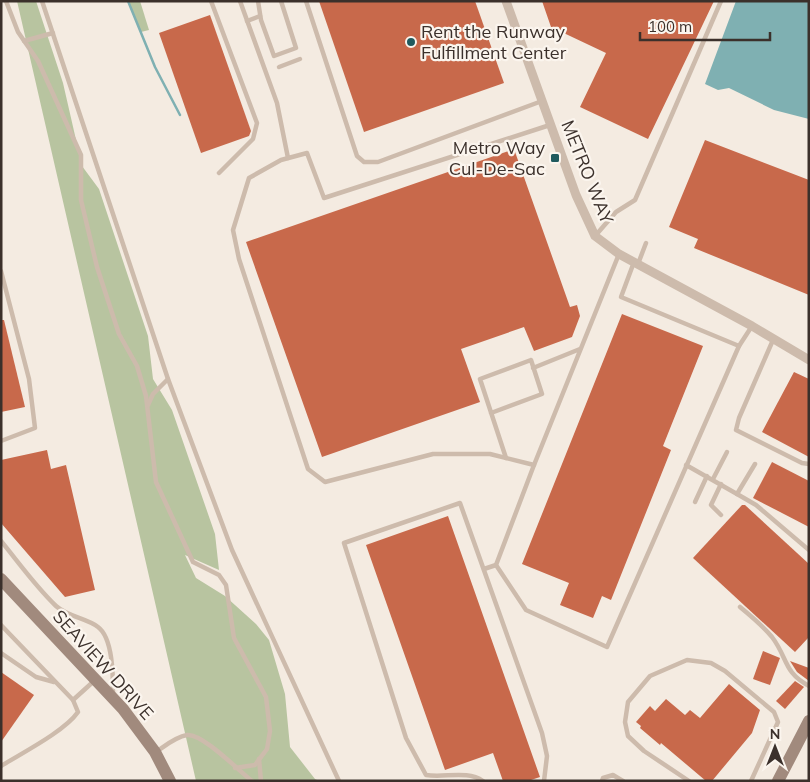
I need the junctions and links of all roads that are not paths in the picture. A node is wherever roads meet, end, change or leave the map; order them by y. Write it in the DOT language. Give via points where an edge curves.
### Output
graph roads {
  1 [pos="6,1"];
  2 [pos="42,1"];
  3 [pos="212,1"];
  4 [pos="240,1"];
  5 [pos="258,1"];
  6 [pos="281,1"];
  7 [pos="306,1"];
  8 [pos="506,1"];
  9 [pos="721,1"];
  10 [pos="260,16"];
  11 [pos="247,21"];
  12 [pos="53,33"];
  13 [pos="24,41"];
  14 [pos="300,59"];
  15 [pos="279,67"];
  16 [pos="542,101"];
  17 [pos="550,125"];
  18 [pos="288,158"];
  19 [pos="219,173"];
  20 [pos="595,236"];
  21 [pos="646,243"];
  22 [pos="619,254"];
  23 [pos="636,263"];
  24 [pos="1,271"];
  25 [pos="752,326"];
  26 [pos="773,340"];
  27 [pos="739,346"];
  28 [pos="580,349"];
  29 [pos="809,360"];
  30 [pos="534,368"];
  31 [pos="168,379"];
  32 [pos="148,406"];
  33 [pos="492,413"];
  34 [pos="1,441"];
  35 [pos="727,452"];
  36 [pos="506,458"];
  37 [pos="754,464"];
  38 [pos="809,464"];
  39 [pos="534,465"];
  40 [pos="686,465"];
  41 [pos="707,476"];
  42 [pos="713,479"];
  43 [pos="722,484"];
  44 [pos="737,494"];
  45 [pos="695,502"];
  46 [pos="721,514"];
  47 [pos="1,541"];
  48 [pos="809,550"];
  49 [pos="496,565"];
  50 [pos="484,570"];
  51 [pos="1,579"];
  52 [pos="740,607"];
  53 [pos="1,626"];
  54 [pos="1,654"];
  55 [pos="95,679"];
  56 [pos="55,682"];
  57 [pos="809,686"];
  58 [pos="113,697"];
  59 [pos="73,700"];
  60 [pos="809,721"];
  61 [pos="155,752"];
  62 [pos="259,759"];
  63 [pos="1,766"];
  64 [pos="236,768"];
  65 [pos="170,781"];
  66 [pos="252,781"];
  67 [pos="261,781"];
  68 [pos="340,781"];
  69 [pos="483,781"];
  70 [pos="544,781"];
  71 [pos="602,781"];
  72 [pos="623,781"];
  73 [pos="689,781"];
  74 [pos="751,781"];
  75 [pos="778,781"];
  1 -- 13 [label="lane"];
  2 -- 12 [label="lane"];
  3 -- 19 [label="lane" via="257,123 253,139"];
  4 -- 11 [label="lane"];
  5 -- 10 [label="lane"];
  6 -- 10 [label="lane" via="296,48 274,56"];
  7 -- 16 [label="lane" via="357,156 364,162 378,162"];
  8 -- 16 [label="street, METRO WAY"];
  9 -- 20 [label="lane" via="635,200 616,212"];
  10 -- 11 [label="lane"];
  11 -- 18 [label="lane" via="277,103"];
  12 -- 13 [label="lane"];
  12 -- 31 [label="lane"];
  13 -- 32 [label="lane" via="38,61 81,155 81,200 97,267 119,334 137,366"];
  14 -- 15 [label="lane"];
  16 -- 17 [label="street, METRO WAY"];
  17 -- 18 [label="lane" via="324,198 307,153"];
  17 -- 20 [label="street, METRO WAY"];
  18 -- 36 [label="lane" via="249,178 233,230 239,259 308,469 325,482 433,454 490,454"];
  20 -- 22 [label="street, METRO WAY"];
  21 -- 23 [label="lane"];
  22 -- 23 [label="street, METRO WAY"];
  22 -- 28 [label="lane"];
  23 -- 25 [label="street, METRO WAY"];
  23 -- 27 [label="lane" via="621,298"];
  24 -- 34 [label="lane" via="29,378 35,428"];
  25 -- 26 [label="street, METRO WAY"];
  25 -- 27 [label="lane"];
  26 -- 29 [label="street, METRO WAY"];
  26 -- 38 [label="lane" via="736,430"];
  27 -- 40 [label="lane"];
  28 -- 30 [label="lane"];
  28 -- 39 [label="lane"];
  30 -- 33 [label="lane" via="542,394"];
  30 -- 33 [label="lane" via="531,360 480,379"];
  31 -- 32 [label="lane" via="153,394"];
  31 -- 68 [label="lane" via="232,550"];
  32 -- 62 [label="lane" via="156,482 193,562 219,574 226,585 234,638 266,697 270,731 267,749"];
  33 -- 36 [label="lane"];
  35 -- 42 [label="lane"];
  36 -- 39 [label="lane"];
  37 -- 44 [label="lane"];
  39 -- 49 [label="lane"];
  40 -- 41 [label="lane"];
  40 -- 49 [label="lane" via="607,647 526,610"];
  41 -- 42 [label="lane"];
  41 -- 45 [label="lane"];
  42 -- 43 [label="lane"];
  43 -- 44 [label="lane"];
  43 -- 46 [label="lane" via="711,505"];
  44 -- 48 [label="lane"];
  47 -- 58 [label="lane" via="57,607 74,618 99,627 113,666"];
  49 -- 50 [label="lane"];
  50 -- 69 [label="lane" via="460,503 344,543 406,738 426,775 469,775"];
  50 -- 70 [label="lane" via="542,733 546,756"];
  51 -- 55 [label="main road, SEAVIEW DRIVE"];
  52 -- 57 [label="lane" via="771,636 789,672"];
  53 -- 56 [label="lane"];
  54 -- 56 [label="lane" via="36,677"];
  55 -- 58 [label="main road, SEAVIEW DRIVE"];
  55 -- 59 [label="lane"];
  56 -- 59 [label="lane"];
  58 -- 61 [label="main road, SEAVIEW DRIVE"];
  59 -- 63 [label="lane" via="78,712 74,718"];
  60 -- 75 [label="main road"];
  61 -- 64 [label="lane" via="178,738 194,735"];
  61 -- 65 [label="main road, SEAVIEW DRIVE"];
  62 -- 64 [label="lane" via="254,765"];
  62 -- 67 [label="lane"];
  64 -- 66 [label="lane"];
  71 -- 72 [label="lane" via="613,775"];
  73 -- 74 [label="lane" via="644,752 628,736 626,722 628,702 650,676 687,660 711,664 725,671 774,712 778,722"];
}
